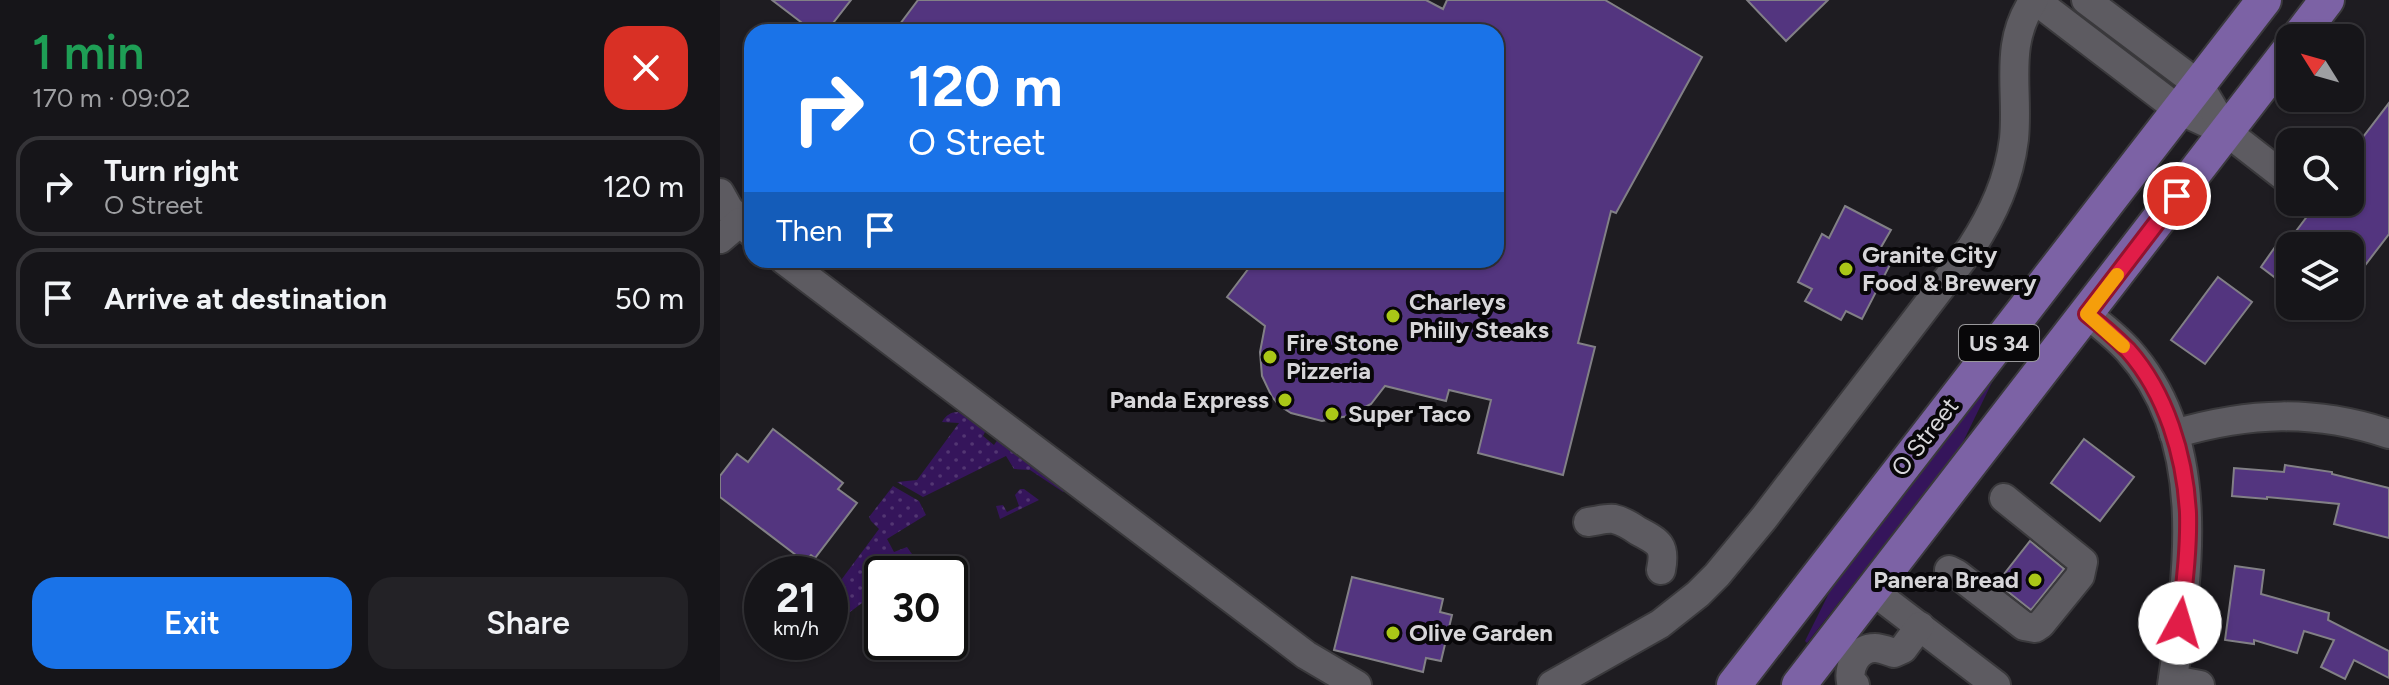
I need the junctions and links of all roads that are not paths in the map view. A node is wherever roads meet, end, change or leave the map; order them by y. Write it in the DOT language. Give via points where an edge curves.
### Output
graph roads {
  1 [pos="2034,0"];
  2 [pos="2086,0"];
  3 [pos="2264,0"];
  4 [pos="2327,0"];
  5 [pos="2309,24"];
  6 [pos="2276,67"];
  7 [pos="2189,98"];
  8 [pos="2227,132"];
  9 [pos="2276,170"];
  10 [pos="795,268"];
  11 [pos="2087,314"];
  12 [pos="2174,434"];
  13 [pos="2389,434"];
  14 [pos="2004,498"];
  15 [pos="1588,522"];
  16 [pos="1661,570"];
  17 [pos="1949,570"];
  18 [pos="1873,591"];
  19 [pos="1920,626"];
  20 [pos="1580,675"];
  21 [pos="2182,683"];
  22 [pos="1357,685"];
  23 [pos="1552,685"];
  24 [pos="1734,685"];
  25 [pos="1799,685"];
  26 [pos="1855,685"];
  27 [pos="1996,685"];
  1 -- 7 [label="street"];
  1 -- 20 [label="street" via="2015,42 2014,137 2007,177 1971,248 1717,575 1660,624"];
  2 -- 7 [label="street"];
  3 -- 7 [label="main road, O Street / US 34"];
  4 -- 5 [label="main road"];
  6 -- 8 [label="main road, US 34"];
  7 -- 8 [label="street"];
  7 -- 24 [label="main road, O Street / US 34"];
  8 -- 9 [label="street"];
  8 -- 11 [label="main road, US 34"];
  10 -- 22 [label="street" via="1306,655"];
  11 -- 12 [label="street" via="2145,372"];
  11 -- 18 [label="main road, US 34"];
  12 -- 13 [label="street" via="2235,419 2289,415 2333,419"];
  12 -- 21 [label="street" via="2188,515"];
  14 -- 17 [label="street" via="2083,562 2080,576 2041,624 2030,628"];
  15 -- 16 [label="street" via="1619,520 1657,541"];
  18 -- 19 [label="street"];
  18 -- 25 [label="main road, US 34"];
  19 -- 26 [label="street" via="1903,649 1894,653 1869,648 1857,655 1849,673"];
  19 -- 27 [label="street"];
  20 -- 23 [label="street"];
}
